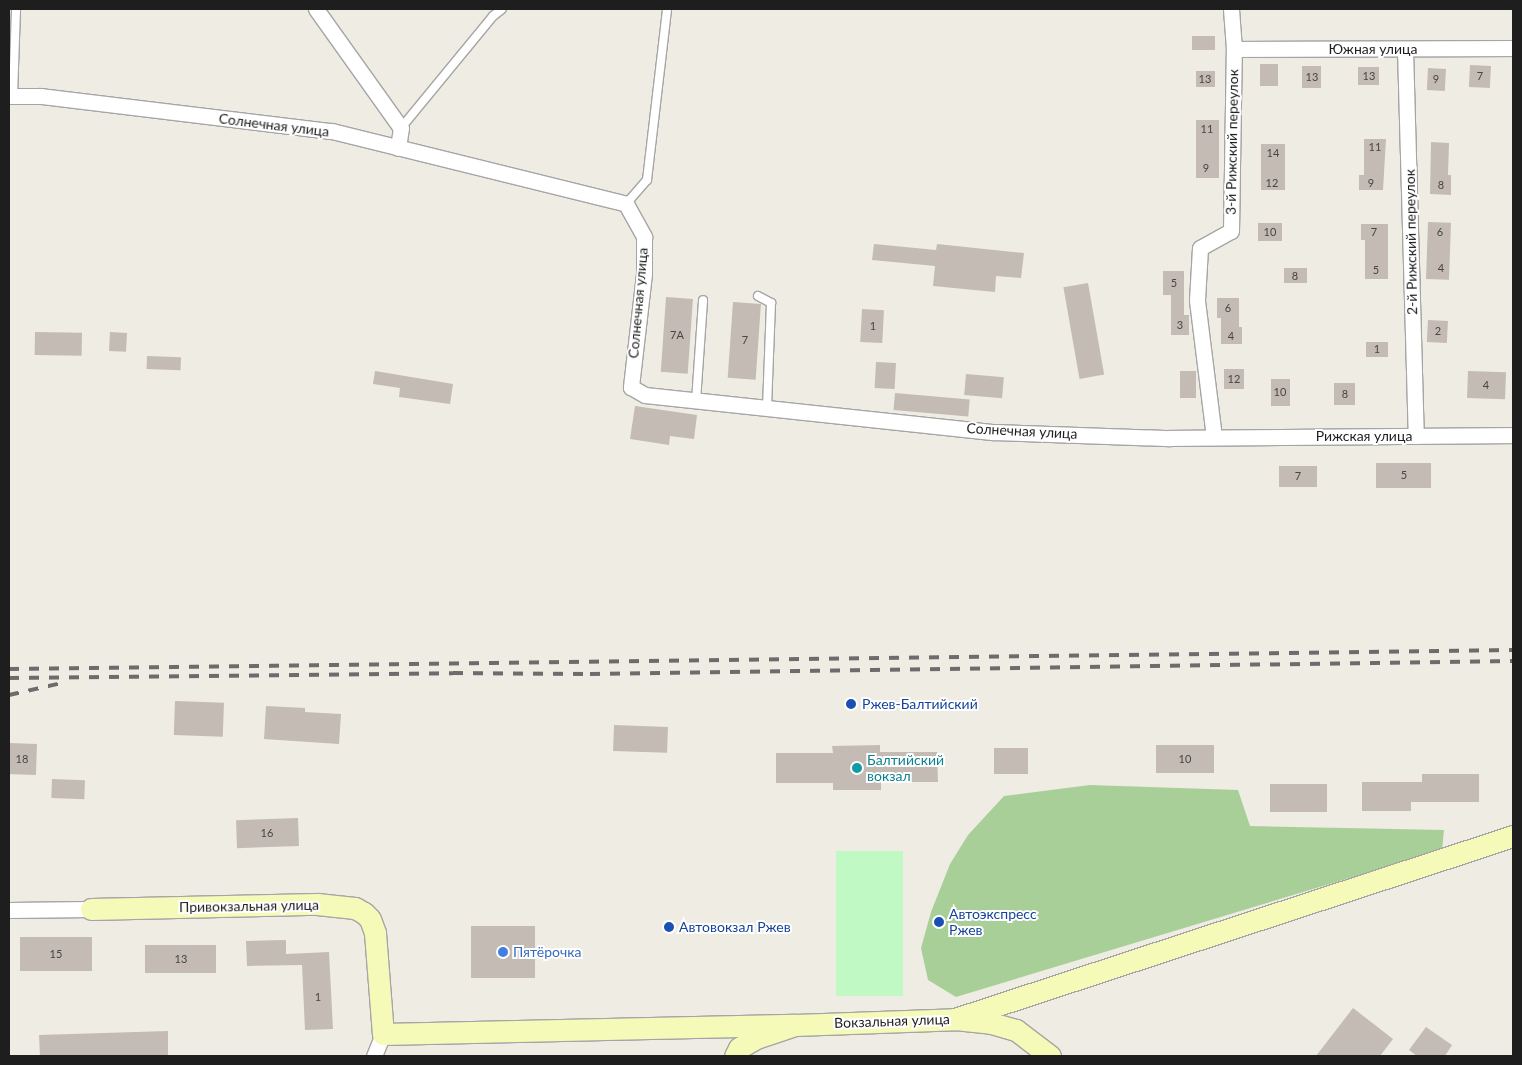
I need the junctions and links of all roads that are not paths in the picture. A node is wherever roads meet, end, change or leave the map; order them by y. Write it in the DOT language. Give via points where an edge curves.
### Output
graph roads {
  1 [pos="16,9"];
  2 [pos="316,9"];
  3 [pos="502,9"];
  4 [pos="667,9"];
  5 [pos="1231,9"];
  6 [pos="1513,48"];
  7 [pos="1234,49"];
  8 [pos="1406,49"];
  9 [pos="11,96"];
  10 [pos="401,128"];
  11 [pos="398,148"];
  12 [pos="626,204"];
  13 [pos="758,296"];
  14 [pos="702,300"];
  15 [pos="696,401"];
  16 [pos="767,408"];
  17 [pos="1513,435"];
  18 [pos="1416,436"];
  19 [pos="1214,437"];
  20 [pos="1513,836"];
  21 [pos="91,909"];
  22 [pos="9,910"];
  23 [pos="955,1019"];
  24 [pos="795,1025"];
  25 [pos="707,1027"];
  26 [pos="383,1034"];
  27 [pos="374,1056"];
  28 [pos="727,1056"];
  29 [pos="735,1056"];
  30 [pos="1050,1056"];
  1 -- 9 [label="lane"];
  2 -- 10 [label="street"];
  3 -- 10 [label="lane"];
  4 -- 12 [label="lane" via="647,180"];
  5 -- 7 [label="street, 3-й Рижский переулок"];
  6 -- 8 [label="street, Южная улица"];
  7 -- 8 [label="street, Южная улица"];
  7 -- 19 [label="street, 3-й Рижский переулок" via="1231,231 1200,248 1197,300"];
  8 -- 18 [label="street, 2-й Рижский переулок"];
  9 -- 11 [label="street, Солнечная улица" via="41,96 332,131"];
  10 -- 11 [label="street"];
  11 -- 12 [label="street, Солнечная улица"];
  12 -- 15 [label="street, Солнечная улица" via="644,237 644,274 631,387 645,395"];
  13 -- 16 [label="lane" via="771,303"];
  14 -- 15 [label="lane"];
  15 -- 16 [label="street, Солнечная улица"];
  16 -- 19 [label="street, Солнечная улица" via="994,432"];
  17 -- 18 [label="street, Рижская улица"];
  18 -- 19 [label="street, Рижская улица"];
  20 -- 23 [label="street"];
  21 -- 22 [label="street, Привокзальная улица"];
  21 -- 26 [label="street, Привокзальная улица" via="317,904 355,908 370,919 375,933"];
  23 -- 24 [label="street, Вокзальная улица"];
  23 -- 30 [label="street, Вокзальная улица" via="1016,1030"];
  24 -- 25 [label="street"];
  24 -- 29 [label="street, Вокзальная улица" via="756,1038 739,1048"];
  25 -- 26 [label="street"];
  25 -- 28 [label="street" via="725,1038"];
  26 -- 27 [label="street"];
}
